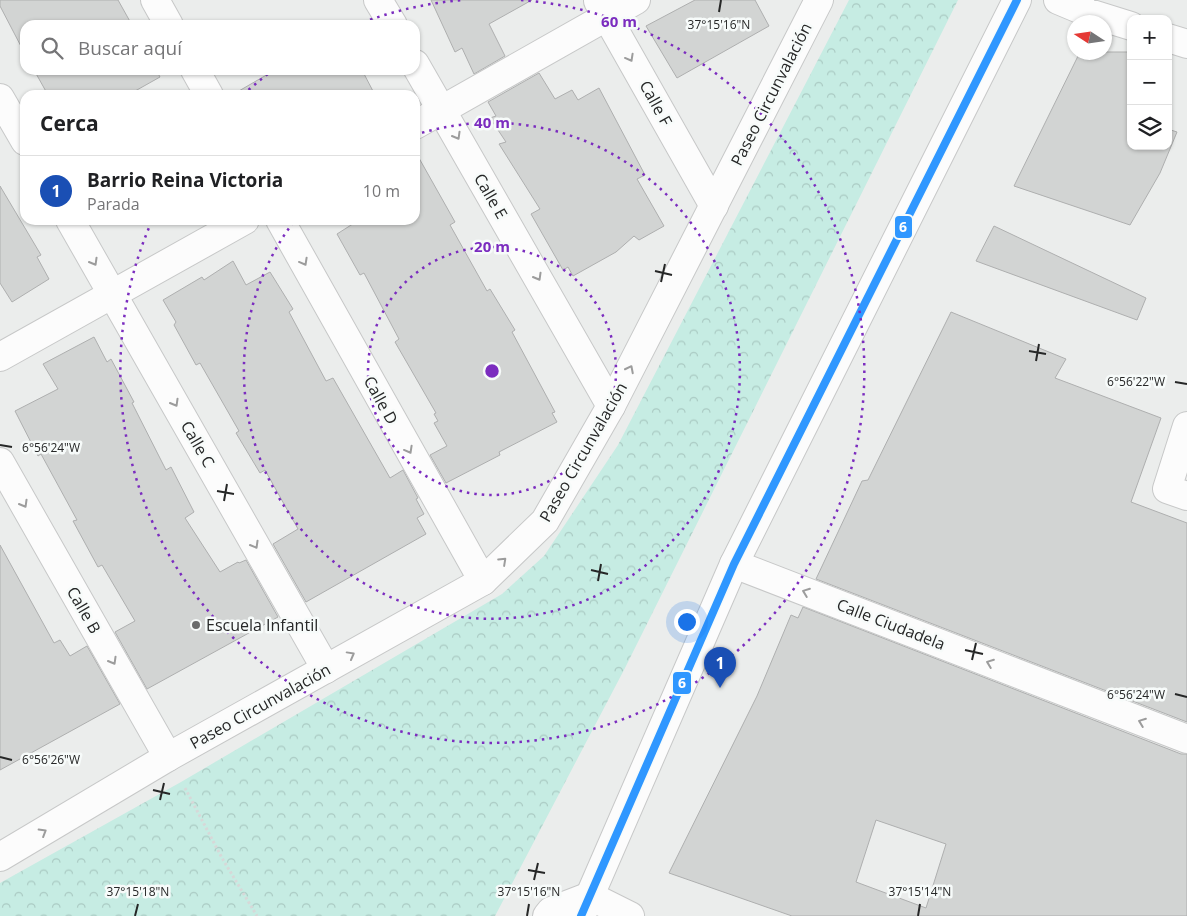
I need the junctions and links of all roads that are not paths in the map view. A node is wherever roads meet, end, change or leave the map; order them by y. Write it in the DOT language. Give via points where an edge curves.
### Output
graph roads {
  1 [pos="155,0"];
  2 [pos="378,0"];
  3 [pos="636,0"];
  4 [pos="1017,0"];
  5 [pos="1058,0"];
  6 [pos="818,1"];
  7 [pos="602,8"];
  8 [pos="166,20"];
  9 [pos="390,20"];
  10 [pos="1127,25"];
  11 [pos="1172,39"];
  12 [pos="1187,44"];
  13 [pos="420,73"];
  14 [pos="198,75"];
  15 [pos="206,90"];
  16 [pos="0,98"];
  17 [pos="441,110"];
  18 [pos="420,122"];
  19 [pos="20,132"];
  20 [pos="714,206"];
  21 [pos="73,225"];
  22 [pos="236,225"];
  23 [pos="283,225"];
  24 [pos="113,294"];
  25 [pos="0,357"];
  26 [pos="611,406"];
  27 [pos="1187,426"];
  28 [pos="0,462"];
  29 [pos="1177,492"];
  30 [pos="734,564"];
  31 [pos="483,580"];
  32 [pos="326,669"];
  33 [pos="1187,740"];
  34 [pos="168,758"];
  35 [pos="0,856"];
  36 [pos="585,906"];
  37 [pos="547,916"];
  38 [pos="630,916"];
  1 -- 8 [label="street"];
  2 -- 9 [label="street"];
  3 -- 7 [label="street"];
  4 -- 30 [label="street"];
  5 -- 10 [label="street"];
  6 -- 20 [label="street, Paseo Circunvalación"];
  7 -- 17 [label="street"];
  7 -- 20 [label="street, Calle F, one-way"];
  11 -- 12 [label="street"];
  13 -- 17 [label="street, Calle E"];
  14 -- 15 [label="street"];
  16 -- 19 [label="street"];
  17 -- 18 [label="street"];
  17 -- 26 [label="street, Calle E, one-way"];
  26 -- 20 [label="street, Paseo Circunvalación, one-way"];
  21 -- 24 [label="street, Calle C, one-way"];
  22 -- 24 [label="street"];
  23 -- 31 [label="street, Calle D, one-way"];
  24 -- 25 [label="street"];
  24 -- 32 [label="street, Calle C, one-way"];
  31 -- 26 [label="street, Paseo Circunvalación, one-way" via="545,521"];
  27 -- 29 [label="street"];
  28 -- 34 [label="street, Calle B, one-way"];
  33 -- 30 [label="street, Calle Ciudadela, one-way"];
  30 -- 36 [label="street"];
  32 -- 31 [label="street, Paseo Circunvalación, one-way"];
  32 -- 34 [label="street, Paseo Circunvalación"];
  35 -- 34 [label="street, Paseo Circunvalación, one-way"];
  36 -- 37 [label="street" via="550,911"];
  36 -- 38 [label="street"];
}
